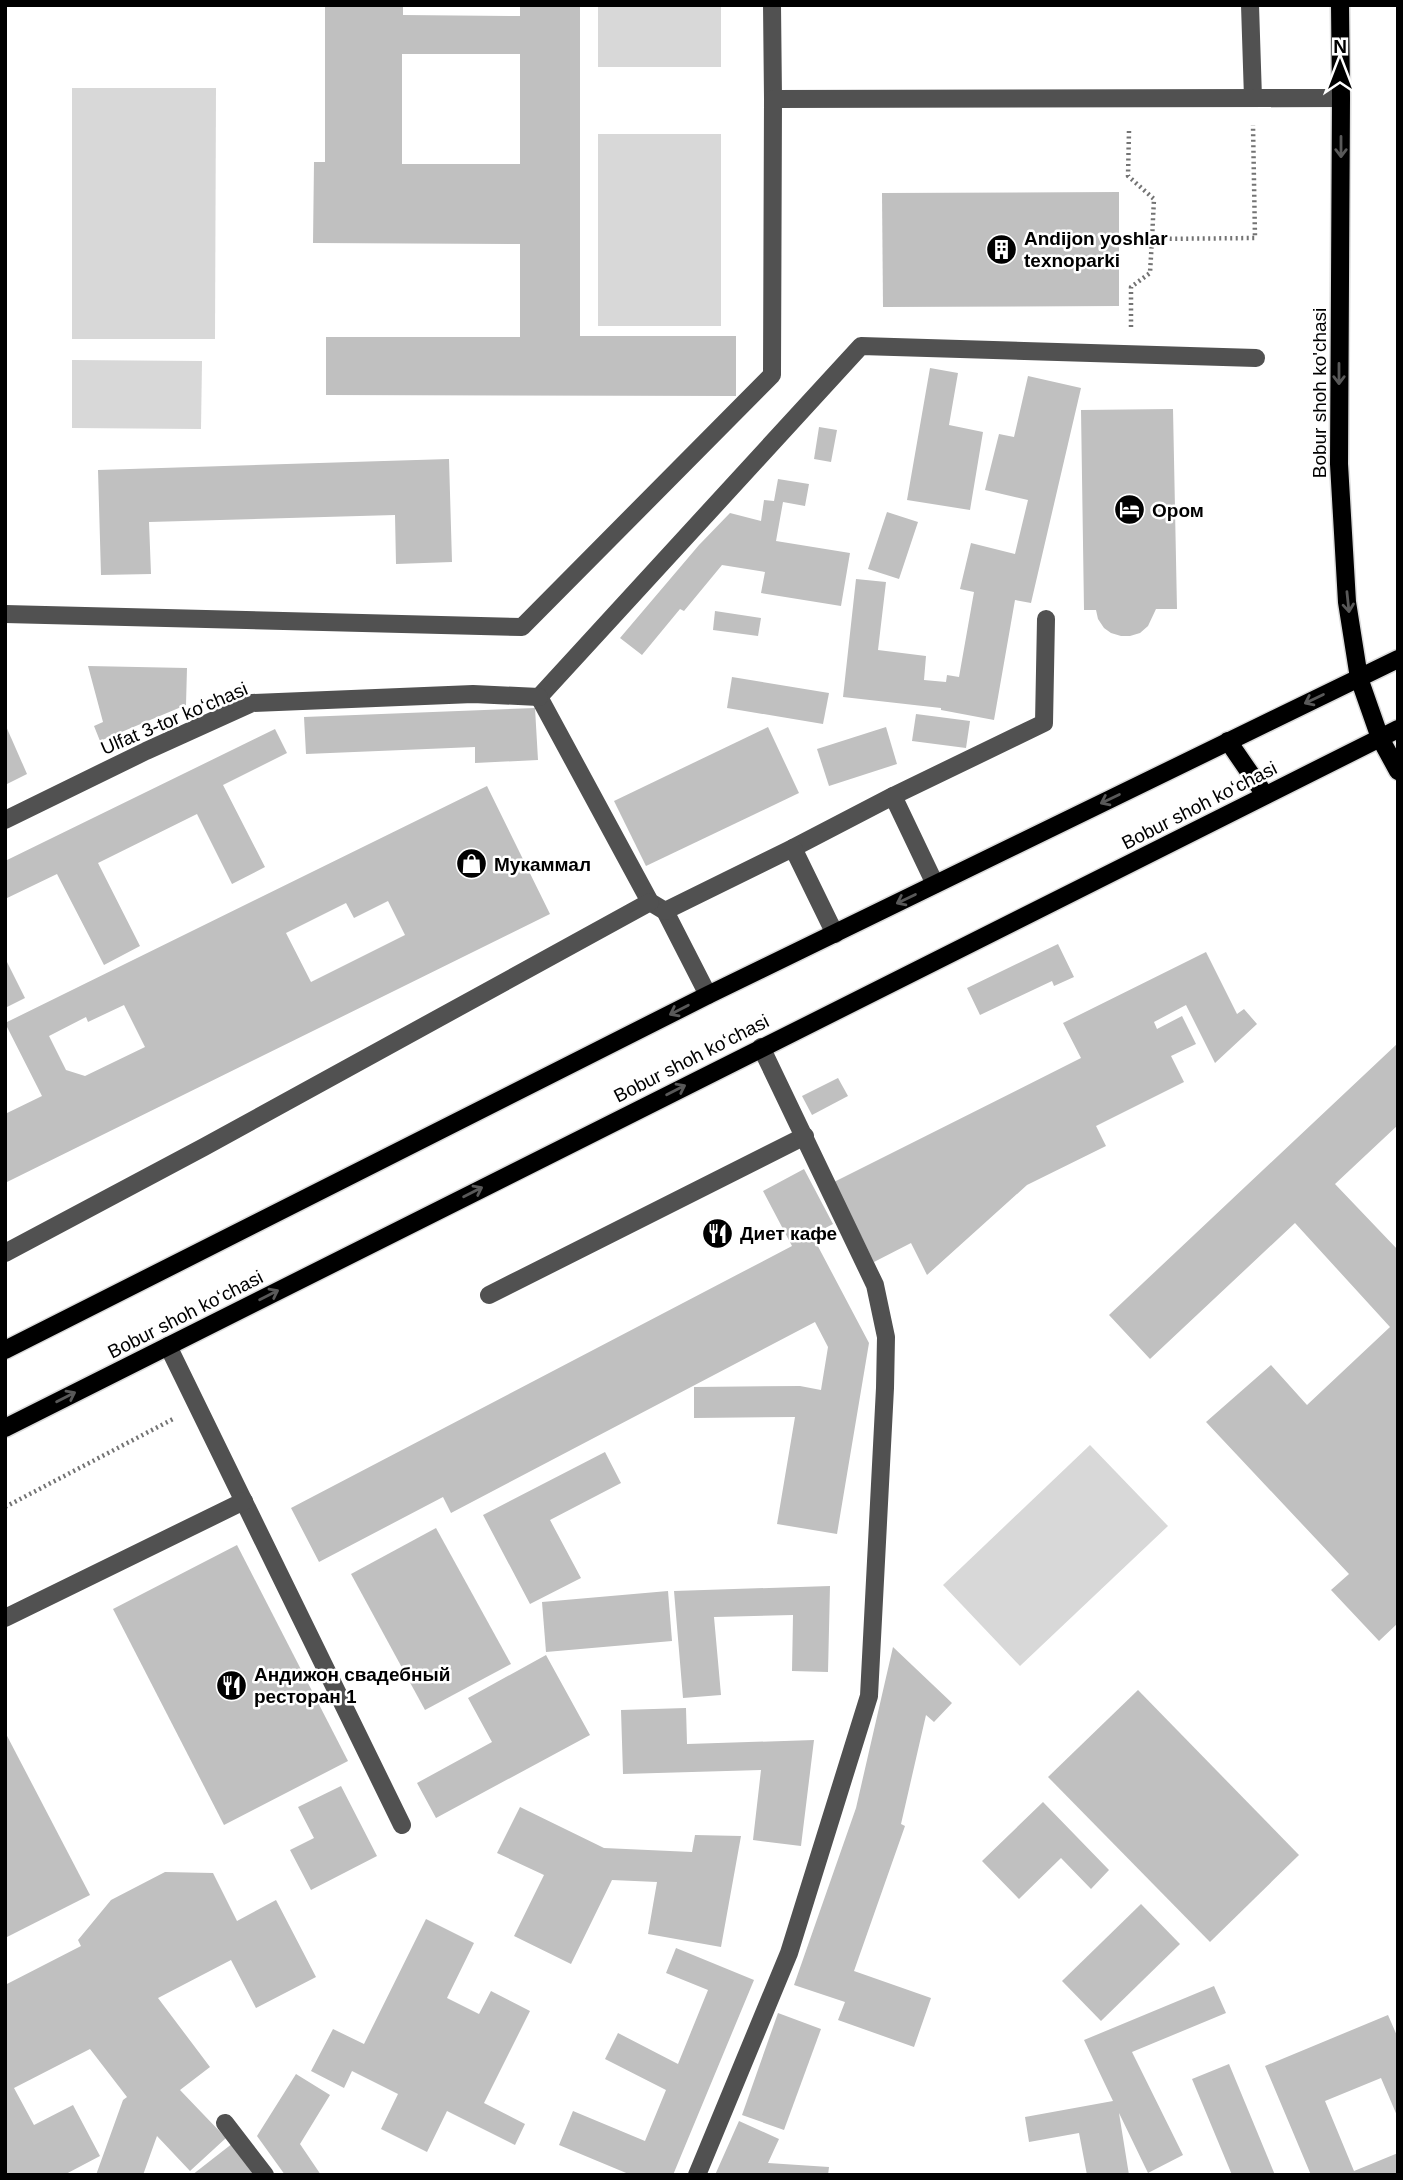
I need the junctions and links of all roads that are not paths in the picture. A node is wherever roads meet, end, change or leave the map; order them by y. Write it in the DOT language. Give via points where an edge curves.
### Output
graph roads {
  1 [pos="772,5"];
  2 [pos="1250,5"];
  3 [pos="1340,5"];
  4 [pos="1253,98"];
  5 [pos="1341,98"];
  6 [pos="773,99"];
  7 [pos="1256,358"];
  8 [pos="5,614"];
  9 [pos="1046,619"];
  10 [pos="1398,659"];
  11 [pos="1359,678"];
  12 [pos="539,697"];
  13 [pos="1398,729"];
  14 [pos="1380,738"];
  15 [pos="1228,741"];
  16 [pos="1398,771"];
  17 [pos="1265,795"];
  18 [pos="893,796"];
  19 [pos="5,820"];
  20 [pos="793,848"];
  21 [pos="935,884"];
  22 [pos="658,906"];
  23 [pos="835,934"];
  24 [pos="708,995"];
  25 [pos="761,1047"];
  26 [pos="804,1136"];
  27 [pos="5,1253"];
  28 [pos="489,1295"];
  29 [pos="168,1346"];
  30 [pos="5,1350"];
  31 [pos="5,1428"];
  32 [pos="244,1501"];
  33 [pos="5,1618"];
  34 [pos="402,1825"];
  35 [pos="225,2123"];
  36 [pos="265,2175"];
  37 [pos="697,2175"];
  1 -- 6 [label="street"];
  2 -- 4 [label="street"];
  3 -- 5 [label="main road, Bobur shoh ko'chasi"];
  4 -- 5 [label="street"];
  4 -- 6 [label="street"];
  5 -- 11 [label="main road, Bobur shoh ko'chasi, one-way" via="1339,464 1347,603"];
  6 -- 8 [label="street" via="772,375 522,627"];
  7 -- 12 [label="street" via="861,346"];
  9 -- 18 [label="street" via="1044,723"];
  10 -- 11 [label="main road"];
  11 -- 14 [label="main road, Bobur shoh ko'chasi"];
  11 -- 15 [label="main road, one-way"];
  12 -- 19 [label="street, Ulfat 3-tor koʻchasi" via="473,694 252,703"];
  12 -- 22 [label="street"];
  13 -- 14 [label="main road, Bobur shoh koʻchasi"];
  14 -- 16 [label="main road, Bobur shoh ko'chasi"];
  14 -- 17 [label="main road, Bobur shoh koʻchasi"];
  15 -- 17 [label="main road"];
  15 -- 21 [label="main road, one-way"];
  17 -- 25 [label="main road, Bobur shoh koʻchasi"];
  18 -- 20 [label="street"];
  18 -- 21 [label="street"];
  20 -- 22 [label="street"];
  20 -- 23 [label="street"];
  21 -- 23 [label="main road, one-way"];
  22 -- 24 [label="street"];
  22 -- 27 [label="street"];
  23 -- 24 [label="main road"];
  24 -- 30 [label="main road, one-way"];
  25 -- 26 [label="street"];
  29 -- 25 [label="main road, Bobur shoh koʻchasi, one-way"];
  26 -- 28 [label="street"];
  26 -- 37 [label="street" via="875,1285 886,1338 869,1696 789,1953"];
  31 -- 29 [label="main road, Bobur shoh koʻchasi, one-way"];
  29 -- 32 [label="street"];
  32 -- 33 [label="street"];
  32 -- 34 [label="street"];
  35 -- 36 [label="street"];
}
